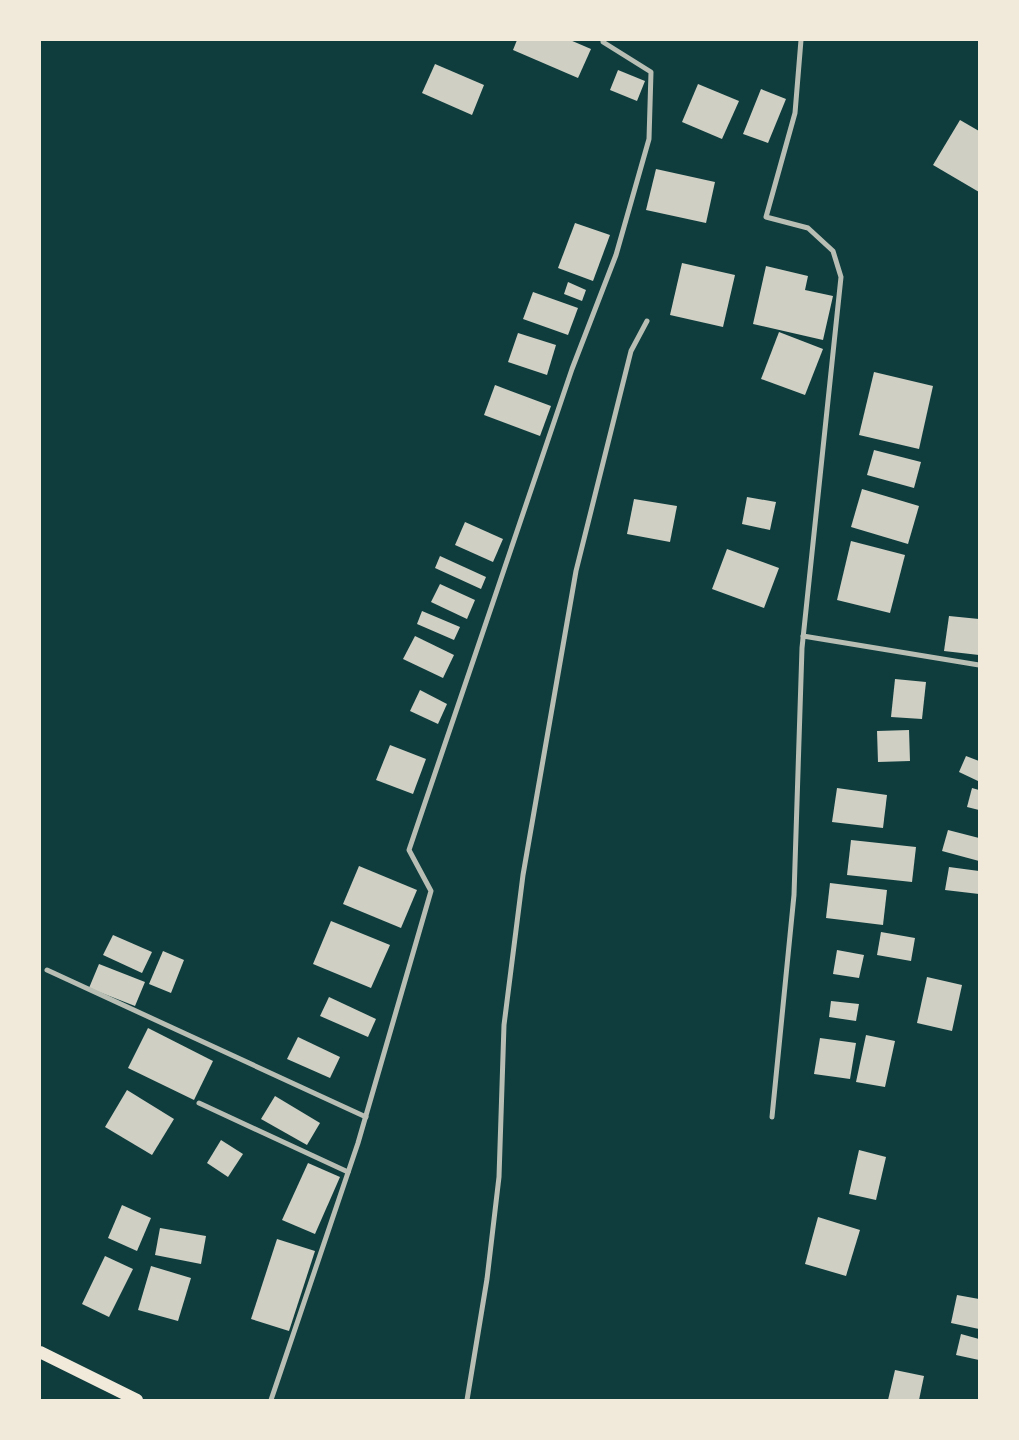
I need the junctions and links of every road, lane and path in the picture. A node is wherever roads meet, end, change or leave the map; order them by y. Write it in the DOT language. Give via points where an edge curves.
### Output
graph roads {
  1 [pos="603,40"];
  2 [pos="801,40"];
  3 [pos="647,322"];
  4 [pos="804,636"];
  5 [pos="979,665"];
  6 [pos="47,970"];
  7 [pos="200,1103"];
  8 [pos="366,1117"];
  9 [pos="772,1117"];
  10 [pos="348,1172"];
  11 [pos="40,1352"];
  12 [pos="137,1400"];
  13 [pos="271,1400"];
  14 [pos="466,1400"];
  1 -- 8 [label="street" via="651,72 649,139 616,255 572,368 408,850 431,891"];
  2 -- 4 [label="street" via="795,113 766,217 808,228 833,251 841,277"];
  3 -- 14 [label="street" via="631,351 576,571 540,764 504,1025 499,1177 488,1269"];
  4 -- 5 [label="street"];
  4 -- 9 [label="street" via="794,895"];
  6 -- 8 [label="street"];
  7 -- 10 [label="street"];
  8 -- 10 [label="street"];
  10 -- 13 [label="street"];
  11 -- 12 [label="main road"];
}
